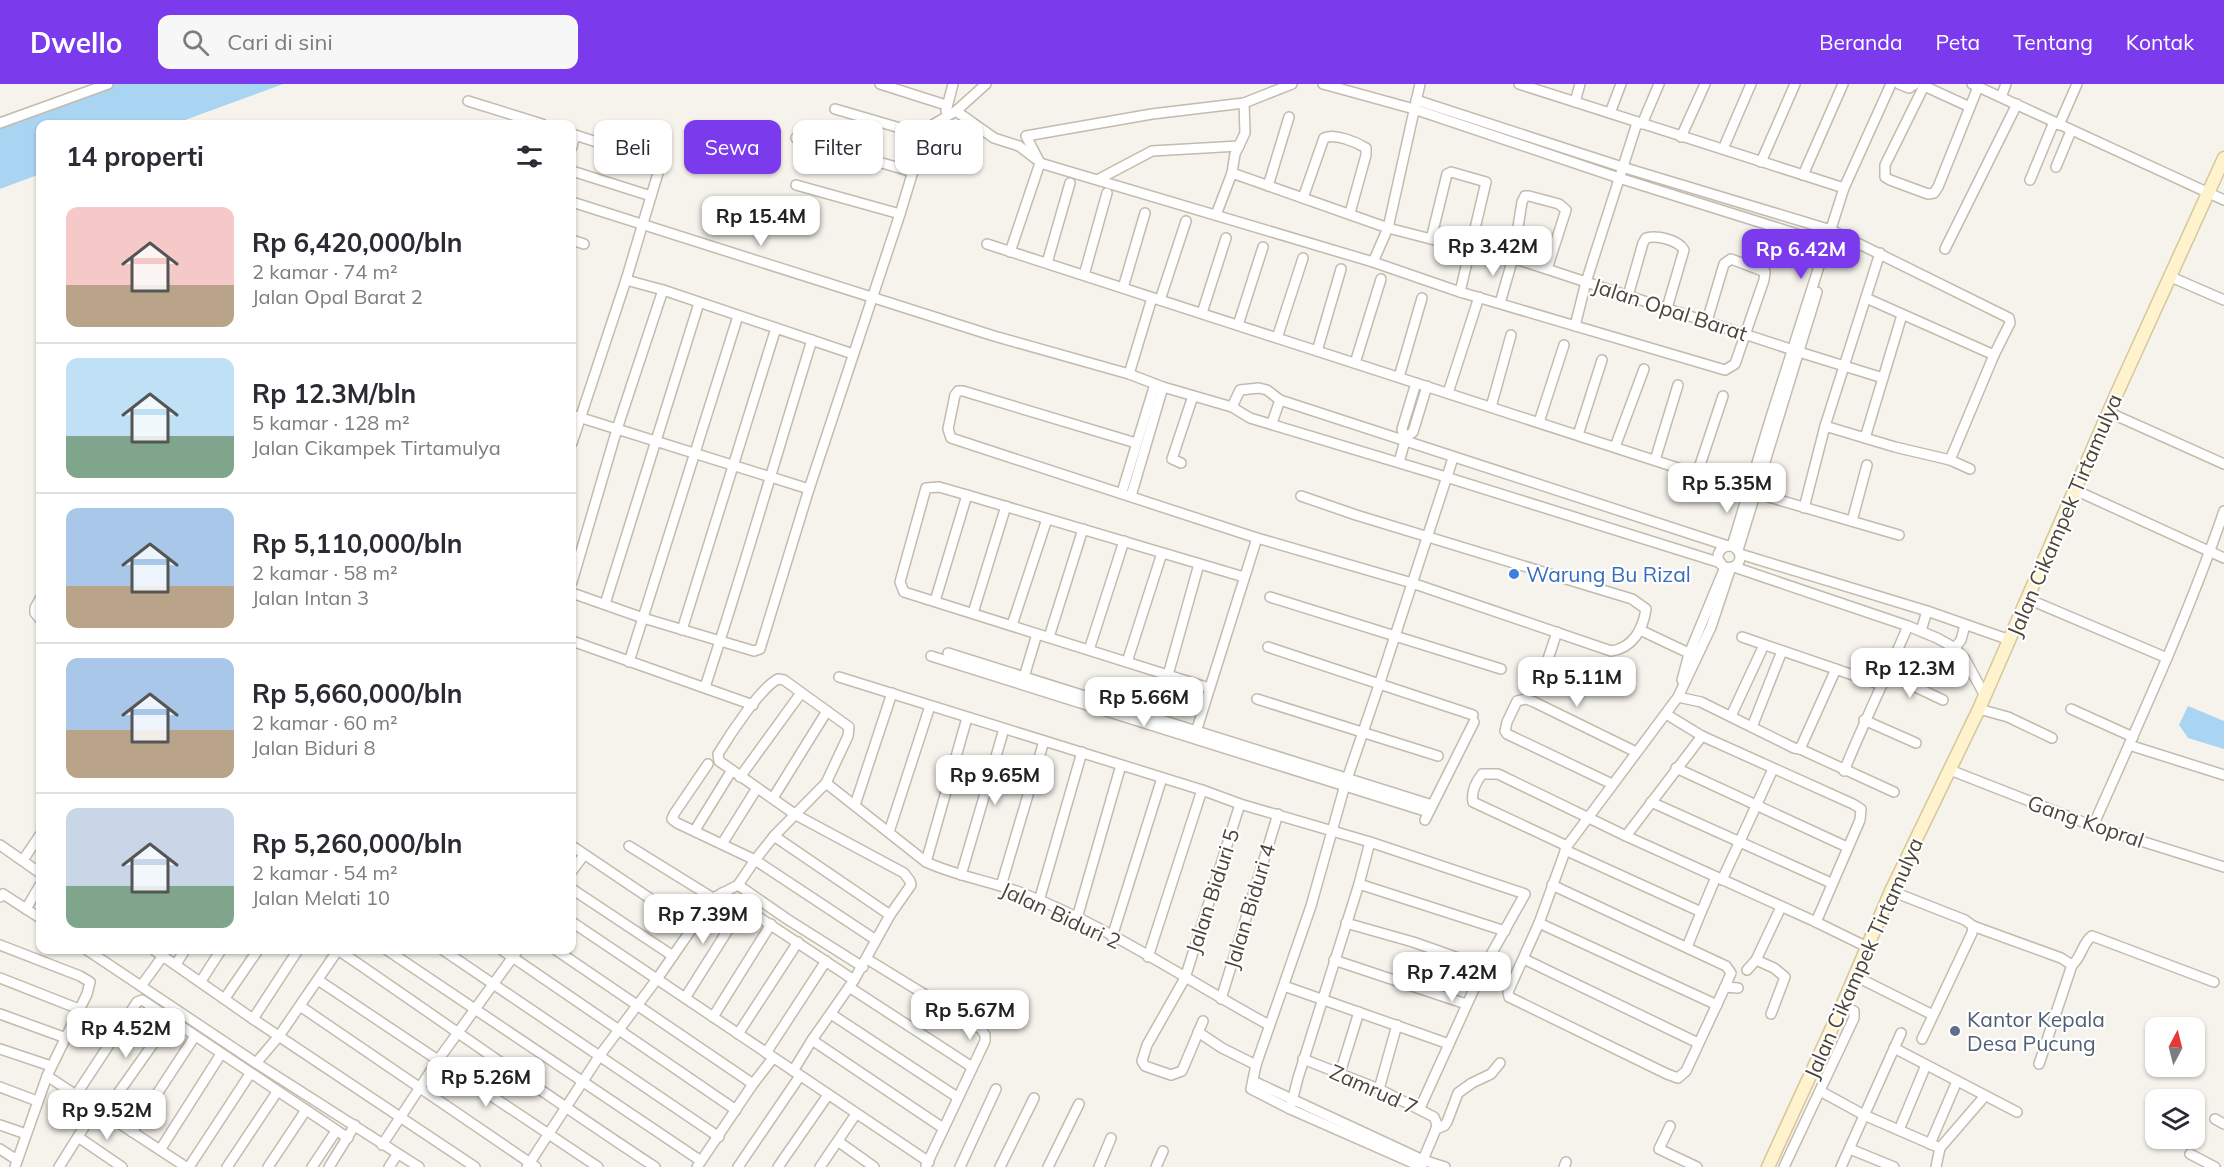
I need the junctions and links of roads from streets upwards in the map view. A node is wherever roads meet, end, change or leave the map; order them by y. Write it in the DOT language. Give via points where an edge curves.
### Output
graph roads {
  1 [pos="108,84"];
  2 [pos="880,84"];
  3 [pos="953,84"];
  4 [pos="986,84"];
  5 [pos="1292,84"];
  6 [pos="1323,84"];
  7 [pos="1420,84"];
  8 [pos="1580,84"];
  9 [pos="1621,84"];
  10 [pos="1659,84"];
  11 [pos="1705,84"];
  12 [pos="1751,84"];
  13 [pos="1795,84"];
  14 [pos="1843,84"];
  15 [pos="1891,84"];
  16 [pos="1899,84"];
  17 [pos="2006,84"];
  18 [pos="2077,84"];
  19 [pos="1526,85"];
  20 [pos="1921,85"];
  21 [pos="1975,85"];
  22 [pos="911,88"];
  23 [pos="2001,97"];
  24 [pos="468,101"];
  25 [pos="1575,102"];
  26 [pos="1244,103"];
  27 [pos="2017,104"];
  28 [pos="946,105"];
  29 [pos="1415,105"];
  30 [pos="1970,107"];
  31 [pos="835,109"];
  32 [pos="956,111"];
  33 [pos="1610,113"];
  34 [pos="945,116"];
  35 [pos="1289,117"];
  36 [pos="529,120"];
  37 [pos="939,120"];
  38 [pos="0,123"];
  39 [pos="1640,123"];
  40 [pos="2056,124"];
  41 [pos="895,127"];
  42 [pos="2071,131"];
  43 [pos="576,136"];
  44 [pos="1681,137"];
  45 [pos="1239,146"];
  46 [pos="1723,149"];
  47 [pos="2042,150"];
  48 [pos="2060,156"];
  49 [pos="2224,158"];
  50 [pos="1761,162"];
  51 [pos="1040,163"];
  52 [pos="1622,167"];
  53 [pos="2056,167"];
  54 [pos="576,172"];
  55 [pos="1232,173"];
  56 [pos="912,174"];
  57 [pos="1803,175"];
  58 [pos="1620,178"];
  59 [pos="1099,179"];
  60 [pos="2030,180"];
  61 [pos="1070,183"];
  62 [pos="796,185"];
  63 [pos="1268,186"];
  64 [pos="1844,188"];
  65 [pos="2209,192"];
  66 [pos="1107,193"];
  67 [pos="651,196"];
  68 [pos="1303,198"];
  69 [pos="2224,200"];
  70 [pos="576,203"];
  71 [pos="1145,213"];
  72 [pos="1350,213"];
  73 [pos="900,214"];
  74 [pos="1216,215"];
  75 [pos="1186,221"];
  76 [pos="642,223"];
  77 [pos="1388,228"];
  78 [pos="1833,232"];
  79 [pos="1226,238"];
  80 [pos="1431,239"];
  81 [pos="576,241"];
  82 [pos="585,244"];
  83 [pos="987,244"];
  84 [pos="1829,244"];
  85 [pos="1263,247"];
  86 [pos="1470,249"];
  87 [pos="1945,249"];
  88 [pos="1010,252"];
  89 [pos="1880,253"];
  90 [pos="1303,258"];
  91 [pos="1513,258"];
  92 [pos="1373,262"];
  93 [pos="1047,263"];
  94 [pos="1341,269"];
  95 [pos="1547,269"];
  96 [pos="1084,275"];
  97 [pos="2171,277"];
  98 [pos="1381,279"];
  99 [pos="626,280"];
  100 [pos="1586,282"];
  101 [pos="1123,288"];
  102 [pos="663,290"];
  103 [pos="1460,292"];
  104 [pos="871,296"];
  105 [pos="1628,296"];
  106 [pos="1479,297"];
  107 [pos="1422,298"];
  108 [pos="1866,298"];
  109 [pos="1156,299"];
  110 [pos="2224,300"];
  111 [pos="699,303"];
  112 [pos="1500,303"];
  113 [pos="1667,308"];
  114 [pos="1202,313"];
  115 [pos="1902,315"];
  116 [pos="738,316"];
  117 [pos="1707,321"];
  118 [pos="1239,325"];
  119 [pos="1575,326"];
  120 [pos="776,328"];
  121 [pos="1745,334"];
  122 [pos="1511,335"];
  123 [pos="1277,338"];
  124 [pos="812,340"];
  125 [pos="1564,345"];
  126 [pos="1317,351"];
  127 [pos="1796,351"];
  128 [pos="853,354"];
  129 [pos="1994,354"];
  130 [pos="1602,360"];
  131 [pos="1355,363"];
  132 [pos="1844,366"];
  133 [pos="1644,369"];
  134 [pos="1129,374"];
  135 [pos="1399,377"];
  136 [pos="1883,378"];
  137 [pos="1416,382"];
  138 [pos="1159,385"];
  139 [pos="1678,385"];
  140 [pos="1427,386"];
  141 [pos="1448,393"];
  142 [pos="1193,396"];
  143 [pos="1723,396"];
  144 [pos="1280,400"];
  145 [pos="1233,407"];
  146 [pos="1491,407"];
  147 [pos="2108,412"];
  148 [pos="576,413"];
  149 [pos="576,416"];
  150 [pos="1539,422"];
  151 [pos="1272,423"];
  152 [pos="1826,426"];
  153 [pos="617,429"];
  154 [pos="1578,435"];
  155 [pos="1865,438"];
  156 [pos="1405,440"];
  157 [pos="654,442"];
  158 [pos="1136,443"];
  159 [pos="1615,447"];
  160 [pos="693,454"];
  161 [pos="1453,458"];
  162 [pos="1655,460"];
  163 [pos="1950,460"];
  164 [pos="1399,462"];
  165 [pos="1181,463"];
  166 [pos="2224,464"];
  167 [pos="1867,465"];
  168 [pos="732,467"];
  169 [pos="1970,469"];
  170 [pos="1697,474"];
  171 [pos="769,477"];
  172 [pos="1446,477"];
  173 [pos="808,489"];
  174 [pos="2075,490"];
  175 [pos="1752,492"];
  176 [pos="1126,494"];
  177 [pos="967,495"];
  178 [pos="1301,496"];
  179 [pos="1006,506"];
  180 [pos="1804,508"];
  181 [pos="2224,511"];
  182 [pos="1047,519"];
  183 [pos="1852,521"];
  184 [pos="1083,530"];
  185 [pos="1427,535"];
  186 [pos="1899,535"];
  187 [pos="1257,538"];
  188 [pos="1124,542"];
  189 [pos="1734,549"];
  190 [pos="2210,552"];
  191 [pos="1162,553"];
  192 [pos="2224,558"];
  193 [pos="1199,564"];
  194 [pos="1728,566"];
  195 [pos="576,568"];
  196 [pos="1244,577"];
  197 [pos="1412,583"];
  198 [pos="576,594"];
  199 [pos="1270,597"];
  200 [pos="2028,599"];
  201 [pos="935,601"];
  202 [pos="605,604"];
  203 [pos="1927,611"];
  204 [pos="973,613"];
  205 [pos="643,618"];
  206 [pos="1012,626"];
  207 [pos="1908,626"];
  208 [pos="1965,626"];
  209 [pos="682,630"];
  210 [pos="1640,630"];
  211 [pos="1921,631"];
  212 [pos="1557,632"];
  213 [pos="1037,634"];
  214 [pos="1395,634"];
  215 [pos="1049,637"];
  216 [pos="1742,638"];
  217 [pos="720,640"];
  218 [pos="2010,640"];
  219 [pos="576,642"];
  220 [pos="1764,645"];
  221 [pos="1268,647"];
  222 [pos="1955,648"];
  223 [pos="1089,650"];
  224 [pos="1782,651"];
  225 [pos="948,653"];
  226 [pos="1694,655"];
  227 [pos="931,656"];
  228 [pos="2167,658"];
  229 [pos="628,662"];
  230 [pos="1127,662"];
  231 [pos="1501,669"];
  232 [pos="1836,669"];
  233 [pos="990,670"];
  234 [pos="1543,674"];
  235 [pos="1888,674"];
  236 [pos="1168,675"];
  237 [pos="839,677"];
  238 [pos="1024,677"];
  239 [pos="1882,685"];
  240 [pos="1379,686"];
  241 [pos="705,687"];
  242 [pos="1209,688"];
  243 [pos="801,693"];
  244 [pos="892,693"];
  245 [pos="1678,695"];
  246 [pos="1984,696"];
  247 [pos="1257,699"];
  248 [pos="1943,700"];
  249 [pos="1093,703"];
  250 [pos="753,705"];
  251 [pos="930,706"];
  252 [pos="1979,709"];
  253 [pos="2071,709"];
  254 [pos="827,711"];
  255 [pos="1666,714"];
  256 [pos="1731,716"];
  257 [pos="967,718"];
  258 [pos="1864,720"];
  259 [pos="1752,727"];
  260 [pos="1004,729"];
  261 [pos="1363,733"];
  262 [pos="1195,734"];
  263 [pos="1702,736"];
  264 [pos="2052,738"];
  265 [pos="1044,741"];
  266 [pos="2131,741"];
  267 [pos="1916,743"];
  268 [pos="1800,749"];
  269 [pos="1082,752"];
  270 [pos="1636,752"];
  271 [pos="1438,756"];
  272 [pos="708,764"];
  273 [pos="1122,765"];
  274 [pos="1676,768"];
  275 [pos="1773,769"];
  276 [pos="732,770"];
  277 [pos="1950,770"];
  278 [pos="1844,771"];
  279 [pos="2224,775"];
  280 [pos="740,777"];
  281 [pos="1162,778"];
  282 [pos="1346,782"];
  283 [pos="826,783"];
  284 [pos="1612,784"];
  285 [pos="757,788"];
  286 [pos="1202,790"];
  287 [pos="1894,792"];
  288 [pos="773,798"];
  289 [pos="1651,802"];
  290 [pos="1240,804"];
  291 [pos="855,805"];
  292 [pos="1757,805"];
  293 [pos="1278,814"];
  294 [pos="796,815"];
  295 [pos="1587,818"];
  296 [pos="2093,826"];
  297 [pos="695,830"];
  298 [pos="1332,830"];
  299 [pos="889,832"];
  300 [pos="1626,836"];
  301 [pos="774,837"];
  302 [pos="36,841"];
  303 [pos="1370,842"];
  304 [pos="1739,842"];
  305 [pos="722,844"];
  306 [pos="0,845"];
  307 [pos="629,846"];
  308 [pos="1566,848"];
  309 [pos="1847,848"];
  310 [pos="576,849"];
  311 [pos="584,855"];
  312 [pos="755,860"];
  313 [pos="23,861"];
  314 [pos="926,862"];
  315 [pos="576,866"];
  316 [pos="2224,867"];
  317 [pos="36,870"];
  318 [pos="961,875"];
  319 [pos="1719,879"];
  320 [pos="1832,883"];
  321 [pos="1359,884"];
  322 [pos="738,885"];
  323 [pos="1552,885"];
  324 [pos="1001,886"];
  325 [pos="1891,891"];
  326 [pos="36,892"];
  327 [pos="722,892"];
  328 [pos="576,893"];
  329 [pos="1,894"];
  330 [pos="713,898"];
  331 [pos="1039,900"];
  332 [pos="743,906"];
  333 [pos="1781,907"];
  334 [pos="26,909"];
  335 [pos="1702,910"];
  336 [pos="36,915"];
  337 [pos="890,915"];
  338 [pos="1077,918"];
  339 [pos="1816,922"];
  340 [pos="1346,923"];
  341 [pos="1539,923"];
  342 [pos="771,924"];
  343 [pos="576,925"];
  344 [pos="1972,926"];
  345 [pos="694,927"];
  346 [pos="1505,931"];
  347 [pos="1112,937"];
  348 [pos="876,940"];
  349 [pos="798,942"];
  350 [pos="0,945"];
  351 [pos="1687,947"];
  352 [pos="1867,947"];
  353 [pos="93,954"];
  354 [pos="160,954"];
  355 [pos="182,954"];
  356 [pos="218,954"];
  357 [pos="255,954"];
  358 [pos="295,954"];
  359 [pos="335,954"];
  360 [pos="344,954"];
  361 [pos="393,954"];
  362 [pos="449,954"];
  363 [pos="515,954"];
  364 [pos="517,954"];
  365 [pos="562,954"];
  366 [pos="841,954"];
  367 [pos="163,956"];
  368 [pos="673,956"];
  369 [pos="1148,957"];
  370 [pos="1524,959"];
  371 [pos="1334,960"];
  372 [pos="1756,960"];
  373 [pos="829,963"];
  374 [pos="865,963"];
  375 [pos="176,964"];
  376 [pos="2072,965"];
  377 [pos="1484,967"];
  378 [pos="1748,970"];
  379 [pos="1855,976"];
  380 [pos="0,978"];
  381 [pos="1185,978"];
  382 [pos="657,979"];
  383 [pos="318,980"];
  384 [pos="201,981"];
  385 [pos="2214,982"];
  386 [pos="493,984"];
  387 [pos="852,984"];
  388 [pos="141,986"];
  389 [pos="1284,986"];
  390 [pos="1725,987"];
  391 [pos="1738,988"];
  392 [pos="225,998"];
  393 [pos="685,998"];
  394 [pos="1221,999"];
  395 [pos="1321,999"];
  396 [pos="1466,1004"];
  397 [pos="636,1005"];
  398 [pos="1717,1005"];
  399 [pos="300,1006"];
  400 [pos="1842,1006"];
  401 [pos="79,1009"];
  402 [pos="475,1010"];
  403 [pos="1359,1012"];
  404 [pos="0,1014"];
  405 [pos="831,1014"];
  406 [pos="1771,1014"];
  407 [pos="1933,1015"];
  408 [pos="713,1017"];
  409 [pos="254,1019"];
  410 [pos="171,1020"];
  411 [pos="1203,1021"];
  412 [pos="1269,1025"];
  413 [pos="1397,1025"];
  414 [pos="619,1030"];
  415 [pos="459,1032"];
  416 [pos="1198,1032"];
  417 [pos="1901,1033"];
  418 [pos="738,1034"];
  419 [pos="195,1036"];
  420 [pos="279,1036"];
  421 [pos="66,1038"];
  422 [pos="1922,1038"];
  423 [pos="812,1040"];
  424 [pos="1698,1043"];
  425 [pos="1449,1044"];
  426 [pos="1894,1048"];
  427 [pos="0,1049"];
  428 [pos="221,1054"];
  429 [pos="600,1055"];
  430 [pos="770,1055"];
  431 [pos="1303,1059"];
  432 [pos="438,1060"];
  433 [pos="1500,1063"];
  434 [pos="256,1064"];
  435 [pos="2039,1064"];
  436 [pos="1256,1065"];
  437 [pos="1926,1065"];
  438 [pos="51,1066"];
  439 [pos="972,1067"];
  440 [pos="796,1073"];
  441 [pos="1340,1073"];
  442 [pos="250,1074"];
  443 [pos="47,1076"];
  444 [pos="1957,1081"];
  445 [pos="584,1082"];
  446 [pos="753,1084"];
  447 [pos="0,1087"];
  448 [pos="421,1089"];
  449 [pos="996,1089"];
  450 [pos="1379,1089"];
  451 [pos="1820,1091"];
  452 [pos="277,1092"];
  453 [pos="76,1095"];
  454 [pos="828,1095"];
  455 [pos="957,1097"];
  456 [pos="1984,1097"];
  457 [pos="1035,1098"];
  458 [pos="37,1101"];
  459 [pos="1079,1104"];
  460 [pos="1291,1105"];
  461 [pos="1420,1108"];
  462 [pos="566,1109"];
  463 [pos="306,1110"];
  464 [pos="736,1110"];
  465 [pos="100,1111"];
  466 [pos="2017,1113"];
  467 [pos="856,1114"];
  468 [pos="1864,1115"];
  469 [pos="400,1117"];
  470 [pos="2215,1119"];
  471 [pos="2224,1124"];
  472 [pos="0,1125"];
  473 [pos="355,1125"];
  474 [pos="1670,1126"];
  475 [pos="943,1128"];
  476 [pos="1436,1130"];
  477 [pos="1899,1130"];
  478 [pos="336,1131"];
  479 [pos="132,1132"];
  480 [pos="26,1134"];
  481 [pos="549,1134"];
  482 [pos="78,1137"];
  483 [pos="719,1137"];
  484 [pos="348,1138"];
  485 [pos="1111,1138"];
  486 [pos="839,1142"];
  487 [pos="382,1145"];
  488 [pos="1935,1146"];
  489 [pos="0,1149"];
  490 [pos="1850,1149"];
  491 [pos="160,1150"];
  492 [pos="1163,1151"];
  493 [pos="2190,1154"];
  494 [pos="397,1155"];
  495 [pos="16,1164"];
  496 [pos="699,1164"];
  497 [pos="927,1164"];
  498 [pos="1426,1164"];
  499 [pos="64,1165"];
  500 [pos="531,1166"];
  501 [pos="1442,1166"];
  502 [pos="122,1167"];
  503 [pos="188,1167"];
  504 [pos="227,1167"];
  505 [pos="268,1167"];
  506 [pos="312,1167"];
  507 [pos="329,1167"];
  508 [pos="389,1167"];
  509 [pos="419,1167"];
  510 [pos="475,1167"];
  511 [pos="598,1167"];
  512 [pos="655,1167"];
  513 [pos="738,1167"];
  514 [pos="778,1167"];
  515 [pos="820,1167"];
  516 [pos="874,1167"];
  517 [pos="960,1167"];
  518 [pos="1000,1167"];
  519 [pos="1048,1167"];
  520 [pos="1099,1167"];
  521 [pos="1156,1167"];
  522 [pos="1697,1167"];
  523 [pos="1768,1167"];
  524 [pos="1784,1167"];
  525 [pos="1841,1167"];
  526 [pos="1894,1167"];
  527 [pos="1936,1167"];
  528 [pos="2215,1167"];
  1 -- 38 [label="street"];
  2 -- 22 [label="street"];
  3 -- 28 [label="street"];
  4 -- 32 [label="street"];
  5 -- 26 [label="street"];
  6 -- 29 [label="street"];
  7 -- 29 [label="street"];
  8 -- 25 [label="street"];
  9 -- 33 [label="street"];
  10 -- 39 [label="street"];
  11 -- 44 [label="street"];
  12 -- 46 [label="street"];
  13 -- 50 [label="street"];
  14 -- 57 [label="street"];
  15 -- 64 [label="street"];
  16 -- 20 [label="street" via="1909,88"];
  17 -- 23 [label="street"];
  18 -- 40 [label="street"];
  19 -- 25 [label="street"];
  20 -- 30 [label="street"];
  20 -- 30 [label="street" via="1885,165 1885,177 1890,180 1918,192 1934,193"];
  21 -- 23 [label="street"];
  21 -- 30 [label="street"];
  22 -- 28 [label="street"];
  23 -- 27 [label="street"];
  24 -- 36 [label="street"];
  25 -- 33 [label="street"];
  26 -- 45 [label="street" via="1245,133"];
  26 -- 51 [label="street" via="1026,136"];
  27 -- 40 [label="street"];
  27 -- 87 [label="street"];
  28 -- 34 [label="street"];
  29 -- 52 [label="street"];
  29 -- 58 [label="street"];
  29 -- 77 [label="street"];
  31 -- 41 [label="street"];
  32 -- 34 [label="street"];
  32 -- 51 [label="street" via="994,138 1019,146"];
  33 -- 39 [label="street"];
  34 -- 37 [label="street"];
  35 -- 63 [label="street"];
  39 -- 44 [label="street"];
  39 -- 52 [label="street"];
  40 -- 42 [label="street"];
  40 -- 47 [label="street"];
  42 -- 48 [label="street"];
  42 -- 65 [label="street"];
  43 -- 67 [label="street" via="662,163"];
  44 -- 46 [label="street"];
  45 -- 55 [label="street"];
  45 -- 59 [label="street" via="1152,151"];
  46 -- 50 [label="street"];
  47 -- 48 [label="street"];
  47 -- 60 [label="street"];
  48 -- 53 [label="street"];
  49 -- 65 [label="street, Jalan Cikampek Tirtamulya"];
  50 -- 57 [label="street"];
  51 -- 59 [label="street"];
  51 -- 88 [label="street"];
  52 -- 58 [label="street"];
  52 -- 78 [label="street"];
  54 -- 67 [label="street"];
  55 -- 63 [label="street"];
  55 -- 74 [label="street"];
  56 -- 73 [label="street"];
  57 -- 64 [label="street"];
  58 -- 84 [label="street"];
  58 -- 100 [label="street"];
  59 -- 74 [label="street"];
  61 -- 93 [label="street"];
  62 -- 73 [label="street"];
  63 -- 68 [label="street"];
  64 -- 78 [label="street"];
  65 -- 69 [label="street"];
  65 -- 97 [label="street, Jalan Cikampek Tirtamulya"];
  66 -- 96 [label="street"];
  67 -- 76 [label="street"];
  68 -- 72 [label="street"];
  68 -- 72 [label="street" via="1324,138 1330,135 1360,144 1366,148 1366,155"];
  70 -- 76 [label="street"];
  71 -- 101 [label="street"];
  72 -- 77 [label="street"];
  73 -- 104 [label="street"];
  74 -- 92 [label="street"];
  75 -- 109 [label="street"];
  76 -- 99 [label="street"];
  76 -- 104 [label="street"];
  77 -- 80 [label="street"];
  77 -- 92 [label="street"];
  78 -- 84 [label="street"];
  78 -- 89 [label="street"];
  79 -- 114 [label="street"];
  80 -- 86 [label="street"];
  80 -- 86 [label="street" via="1445,177 1451,172 1483,180 1487,187"];
  81 -- 82 [label="street"];
  83 -- 88 [label="street"];
  84 -- 127 [label="street"];
  85 -- 118 [label="street"];
  86 -- 103 [label="street"];
  88 -- 93 [label="street"];
  89 -- 108 [label="street"];
  89 -- 129 [label="street" via="2009,318"];
  90 -- 123 [label="street"];
  91 -- 95 [label="street, Jalan Opal Barat"];
  91 -- 95 [label="street" via="1525,196 1559,204 1566,213"];
  91 -- 112 [label="street"];
  92 -- 103 [label="street"];
  93 -- 96 [label="street"];
  94 -- 126 [label="street"];
  95 -- 100 [label="street, Jalan Opal Barat"];
  96 -- 101 [label="street"];
  97 -- 110 [label="street"];
  97 -- 147 [label="street, Jalan Cikampek Tirtamulya"];
  98 -- 131 [label="street"];
  99 -- 102 [label="street"];
  99 -- 148 [label="street"];
  100 -- 105 [label="street, Jalan Opal Barat"];
  100 -- 119 [label="street"];
  101 -- 109 [label="street"];
  102 -- 111 [label="street"];
  102 -- 153 [label="street"];
  103 -- 106 [label="street"];
  104 -- 128 [label="street"];
  104 -- 134 [label="street"];
  105 -- 113 [label="street, Jalan Opal Barat"];
  105 -- 113 [label="street" via="1643,243 1646,238 1656,237 1684,248"];
  106 -- 112 [label="street"];
  106 -- 141 [label="street"];
  107 -- 135 [label="street"];
  108 -- 115 [label="street"];
  108 -- 132 [label="street"];
  109 -- 114 [label="street"];
  109 -- 134 [label="street"];
  111 -- 116 [label="street"];
  111 -- 157 [label="street"];
  112 -- 119 [label="street"];
  113 -- 117 [label="street, Jalan Opal Barat"];
  114 -- 118 [label="street"];
  115 -- 129 [label="street"];
  115 -- 136 [label="street"];
  116 -- 120 [label="street"];
  116 -- 160 [label="street"];
  117 -- 121 [label="street, Jalan Opal Barat"];
  117 -- 121 [label="street" via="1724,264 1736,260 1765,272"];
  118 -- 123 [label="street"];
  119 -- 121 [label="street" via="1725,370 1735,364"];
  120 -- 124 [label="street"];
  120 -- 168 [label="street"];
  121 -- 127 [label="street, Jalan Opal Barat"];
  122 -- 146 [label="street"];
  123 -- 126 [label="street"];
  124 -- 128 [label="street"];
  124 -- 171 [label="street"];
  125 -- 150 [label="street"];
  126 -- 131 [label="street"];
  127 -- 132 [label="street, Jalan Opal Barat"];
  127 -- 175 [label="street"];
  128 -- 173 [label="street"];
  129 -- 163 [label="street"];
  130 -- 154 [label="street"];
  131 -- 135 [label="street"];
  132 -- 136 [label="street, Jalan Opal Barat"];
  132 -- 152 [label="street"];
  133 -- 159 [label="street"];
  134 -- 138 [label="street"];
  135 -- 137 [label="street"];
  136 -- 155 [label="street"];
  137 -- 140 [label="street"];
  137 -- 156 [label="street" via="1402,429"];
  138 -- 142 [label="street"];
  138 -- 158 [label="street"];
  138 -- 176 [label="street"];
  139 -- 162 [label="street"];
  140 -- 141 [label="street"];
  140 -- 156 [label="street" via="1413,432"];
  141 -- 146 [label="street"];
  142 -- 145 [label="street"];
  142 -- 165 [label="street" via="1172,459"];
  143 -- 170 [label="street"];
  144 -- 145 [label="street" via="1259,388 1240,390"];
  144 -- 151 [label="street"];
  144 -- 156 [label="street"];
  145 -- 151 [label="street" via="1250,418"];
  146 -- 150 [label="street"];
  147 -- 166 [label="street"];
  147 -- 174 [label="street, Jalan Cikampek Tirtamulya"];
  149 -- 153 [label="street"];
  150 -- 154 [label="street"];
  151 -- 164 [label="street"];
  152 -- 155 [label="street"];
  152 -- 180 [label="street"];
  153 -- 157 [label="street"];
  153 -- 195 [label="street"];
  154 -- 159 [label="street"];
  155 -- 163 [label="street"];
  156 -- 161 [label="street"];
  156 -- 164 [label="street"];
  157 -- 160 [label="street"];
  157 -- 202 [label="street"];
  158 -- 176 [label="street"];
  158 -- 176 [label="street" via="963,391 955,395 948,429 951,438"];
  159 -- 162 [label="street"];
  160 -- 168 [label="street"];
  160 -- 205 [label="street"];
  161 -- 172 [label="street"];
  161 -- 189 [label="street"];
  162 -- 170 [label="street"];
  163 -- 169 [label="street"];
  164 -- 172 [label="street"];
  167 -- 183 [label="street"];
  168 -- 171 [label="street"];
  168 -- 209 [label="street"];
  170 -- 175 [label="street"];
  171 -- 173 [label="street"];
  171 -- 217 [label="street"];
  172 -- 185 [label="street"];
  172 -- 194 [label="street"];
  173 -- 217 [label="street" via="760,649 754,651"];
  174 -- 190 [label="street"];
  174 -- 200 [label="street, Jalan Cikampek Tirtamulya"];
  175 -- 180 [label="street"];
  175 -- 189 [label="street"];
  176 -- 187 [label="street"];
  177 -- 179 [label="street"];
  177 -- 201 [label="street"];
  177 -- 201 [label="street" via="939,487 926,488 900,582 904,592"];
  178 -- 185 [label="street"];
  179 -- 182 [label="street"];
  179 -- 204 [label="street"];
  180 -- 183 [label="street"];
  181 -- 190 [label="street"];
  182 -- 184 [label="street"];
  182 -- 206 [label="street"];
  183 -- 186 [label="street"];
  184 -- 188 [label="street"];
  184 -- 215 [label="street"];
  185 -- 197 [label="street"];
  185 -- 210 [label="street" via="1639,602 1646,609"];
  187 -- 196 [label="street"];
  187 -- 197 [label="street"];
  188 -- 191 [label="street"];
  188 -- 223 [label="street"];
  189 -- 194 [label="street" via="1738,563"];
  189 -- 194 [label="street" via="1720,550 1719,559"];
  189 -- 203 [label="street"];
  190 -- 192 [label="street"];
  190 -- 228 [label="street"];
  191 -- 193 [label="street"];
  191 -- 230 [label="street"];
  193 -- 196 [label="street"];
  193 -- 236 [label="street"];
  194 -- 207 [label="street"];
  194 -- 226 [label="street"];
  196 -- 242 [label="street"];
  197 -- 212 [label="street"];
  197 -- 214 [label="street"];
  198 -- 202 [label="street"];
  199 -- 214 [label="street"];
  200 -- 218 [label="street, Jalan Cikampek Tirtamulya"];
  200 -- 228 [label="street"];
  201 -- 204 [label="street"];
  202 -- 205 [label="street"];
  203 -- 208 [label="street"];
  203 -- 211 [label="street"];
  204 -- 206 [label="street"];
  205 -- 209 [label="street"];
  205 -- 229 [label="street"];
  206 -- 213 [label="street"];
  207 -- 211 [label="street"];
  207 -- 235 [label="street"];
  208 -- 218 [label="street"];
  208 -- 222 [label="street"];
  209 -- 217 [label="street"];
  210 -- 212 [label="street" via="1625,646 1611,651"];
  210 -- 226 [label="street"];
  211 -- 222 [label="street"];
  212 -- 234 [label="street"];
  213 -- 215 [label="street"];
  213 -- 238 [label="street"];
  214 -- 231 [label="street"];
  214 -- 240 [label="street"];
  215 -- 223 [label="street"];
  216 -- 220 [label="street"];
  217 -- 241 [label="street"];
  218 -- 246 [label="street, Jalan Cikampek Tirtamulya"];
  219 -- 229 [label="street"];
  220 -- 224 [label="street"];
  220 -- 256 [label="street"];
  221 -- 240 [label="street"];
  222 -- 246 [label="street"];
  223 -- 230 [label="street"];
  224 -- 232 [label="street"];
  224 -- 259 [label="street"];
  225 -- 233 [label="street"];
  226 -- 245 [label="street"];
  227 -- 233 [label="street"];
  228 -- 266 [label="street"];
  229 -- 241 [label="street"];
  230 -- 236 [label="street"];
  232 -- 239 [label="street"];
  232 -- 268 [label="street"];
  233 -- 238 [label="street"];
  233 -- 249 [label="street"];
  235 -- 239 [label="street"];
  235 -- 248 [label="street"];
  236 -- 242 [label="street"];
  237 -- 244 [label="street"];
  238 -- 249 [label="street"];
  239 -- 258 [label="street"];
  240 -- 261 [label="street"];
  240 -- 282 [label="street" via="1474,718 1428,813"];
  241 -- 250 [label="street"];
  242 -- 262 [label="street"];
  243 -- 250 [label="street" via="778,679"];
  243 -- 254 [label="street"];
  243 -- 280 [label="street"];
  244 -- 251 [label="street"];
  244 -- 291 [label="street"];
  245 -- 255 [label="street"];
  245 -- 256 [label="street"];
  246 -- 252 [label="street, Jalan Cikampek Tirtamulya"];
  247 -- 261 [label="street"];
  249 -- 262 [label="street"];
  250 -- 276 [label="street" via="718,754 719,761"];
  251 -- 257 [label="street"];
  251 -- 299 [label="street"];
  252 -- 264 [label="street" via="2008,717"];
  252 -- 277 [label="street, Jalan Cikampek Tirtamulya"];
  253 -- 266 [label="street"];
  254 -- 283 [label="street" via="849,727 850,732"];
  254 -- 288 [label="street"];
  255 -- 263 [label="street"];
  255 -- 270 [label="street"];
  256 -- 259 [label="street"];
  257 -- 260 [label="street"];
  257 -- 314 [label="street"];
  258 -- 267 [label="street"];
  258 -- 278 [label="street"];
  259 -- 268 [label="street"];
  260 -- 265 [label="street"];
  260 -- 318 [label="street"];
  261 -- 271 [label="street"];
  261 -- 282 [label="street"];
  262 -- 282 [label="street"];
  263 -- 274 [label="street"];
  263 -- 275 [label="street"];
  265 -- 269 [label="street"];
  265 -- 324 [label="street"];
  266 -- 279 [label="street"];
  266 -- 296 [label="street"];
  268 -- 278 [label="street"];
  269 -- 273 [label="street"];
  269 -- 331 [label="street"];
  270 -- 284 [label="street"];
  270 -- 284 [label="street" via="1534,702 1517,701 1507,722 1508,734"];
  272 -- 297 [label="street" via="672,819"];
  273 -- 281 [label="street"];
  273 -- 338 [label="street"];
  274 -- 289 [label="street"];
  274 -- 292 [label="street"];
  275 -- 292 [label="street"];
  275 -- 309 [label="street" via="1861,809"];
  276 -- 280 [label="street"];
  276 -- 297 [label="street"];
  277 -- 296 [label="street, Gang Kopral"];
  277 -- 325 [label="street, Jalan Cikampek Tirtamulya"];
  278 -- 287 [label="street"];
  280 -- 285 [label="street"];
  281 -- 286 [label="street"];
  281 -- 347 [label="street"];
  282 -- 298 [label="street"];
  283 -- 291 [label="street, Jalan Biduri 2"];
  283 -- 294 [label="street"];
  284 -- 295 [label="street"];
  285 -- 288 [label="street"];
  285 -- 305 [label="street"];
  286 -- 290 [label="street"];
  286 -- 369 [label="street"];
  288 -- 294 [label="street"];
  289 -- 300 [label="street"];
  289 -- 304 [label="street"];
  290 -- 293 [label="street"];
  290 -- 381 [label="street, Jalan Biduri 5"];
  291 -- 299 [label="street, Jalan Biduri 2"];
  292 -- 304 [label="street"];
  292 -- 309 [label="street"];
  293 -- 298 [label="street"];
  293 -- 394 [label="street, Jalan Biduri 4"];
  294 -- 301 [label="street"];
  294 -- 337 [label="street" via="904,873 910,880 910,889"];
  295 -- 300 [label="street"];
  295 -- 308 [label="street"];
  295 -- 308 [label="street" via="1498,774 1482,774 1473,802"];
  296 -- 316 [label="street, Gang Kopral"];
  297 -- 305 [label="street"];
  298 -- 303 [label="street"];
  298 -- 389 [label="street"];
  299 -- 314 [label="street, Jalan Biduri 2"];
  300 -- 319 [label="street"];
  301 -- 312 [label="street"];
  301 -- 337 [label="street"];
  302 -- 313 [label="street"];
  303 -- 321 [label="street"];
  303 -- 346 [label="street" via="1525,894"];
  304 -- 319 [label="street"];
  304 -- 320 [label="street"];
  305 -- 312 [label="street"];
  306 -- 313 [label="street"];
  307 -- 330 [label="street"];
  308 -- 323 [label="street"];
  308 -- 335 [label="street"];
  309 -- 320 [label="street"];
  310 -- 311 [label="street"];
  311 -- 315 [label="street"];
  311 -- 345 [label="street"];
  312 -- 322 [label="street"];
  312 -- 348 [label="street"];
  313 -- 317 [label="street"];
  314 -- 318 [label="street, Jalan Biduri 2"];
  318 -- 324 [label="street, Jalan Biduri 2"];
  319 -- 333 [label="street"];
  319 -- 335 [label="street"];
  320 -- 339 [label="street"];
  321 -- 340 [label="street"];
  321 -- 346 [label="street"];
  322 -- 327 [label="street"];
  322 -- 366 [label="street"];
  323 -- 341 [label="street"];
  323 -- 351 [label="street"];
  324 -- 331 [label="street, Jalan Biduri 2"];
  325 -- 344 [label="street"];
  325 -- 352 [label="street, Jalan Cikampek Tirtamulya"];
  326 -- 334 [label="street"];
  327 -- 330 [label="street"];
  327 -- 332 [label="street"];
  328 -- 368 [label="street"];
  329 -- 334 [label="street"];
  330 -- 345 [label="street"];
  331 -- 338 [label="street, Jalan Biduri 2"];
  332 -- 342 [label="street"];
  332 -- 393 [label="street"];
  333 -- 339 [label="street"];
  333 -- 372 [label="street"];
  334 -- 336 [label="street"];
  335 -- 351 [label="street"];
  337 -- 348 [label="street"];
  338 -- 347 [label="street, Jalan Biduri 2"];
  339 -- 352 [label="street"];
  340 -- 371 [label="street"];
  340 -- 377 [label="street"];
  341 -- 370 [label="street"];
  341 -- 398 [label="street"];
  342 -- 349 [label="street"];
  342 -- 408 [label="street"];
  343 -- 382 [label="street"];
  344 -- 376 [label="street"];
  344 -- 407 [label="street"];
  345 -- 368 [label="street"];
  346 -- 377 [label="street"];
  347 -- 369 [label="street, Jalan Biduri 2"];
  348 -- 374 [label="street"];
  349 -- 373 [label="street"];
  349 -- 418 [label="street"];
  350 -- 401 [label="street" via="90,982"];
  351 -- 390 [label="street" via="1729,968"];
  352 -- 379 [label="street, Jalan Cikampek Tirtamulya"];
  353 -- 388 [label="street"];
  354 -- 367 [label="street"];
  355 -- 375 [label="street"];
  356 -- 384 [label="street"];
  357 -- 392 [label="street"];
  358 -- 409 [label="street"];
  359 -- 383 [label="street"];
  360 -- 415 [label="street"];
  361 -- 402 [label="street"];
  362 -- 386 [label="street"];
  363 -- 386 [label="street"];
  364 -- 414 [label="street"];
  365 -- 397 [label="street"];
  366 -- 373 [label="street"];
  366 -- 374 [label="street"];
  367 -- 375 [label="street"];
  367 -- 388 [label="street"];
  368 -- 382 [label="street"];
  369 -- 381 [label="street, Jalan Biduri 2"];
  370 -- 424 [label="street"];
  370 -- 424 [label="street" via="1509,997 1667,1074 1681,1076"];
  371 -- 395 [label="street"];
  371 -- 396 [label="street"];
  372 -- 378 [label="street"];
  372 -- 406 [label="street" via="1785,976"];
  373 -- 387 [label="street"];
  373 -- 430 [label="street"];
  374 -- 387 [label="street"];
  374 -- 439 [label="street" via="981,1029 985,1041"];
  375 -- 384 [label="street"];
  376 -- 385 [label="street" via="2092,936"];
  376 -- 435 [label="street"];
  377 -- 396 [label="street"];
  379 -- 400 [label="street, Jalan Cikampek Tirtamulya"];
  379 -- 407 [label="street"];
  380 -- 401 [label="street"];
  381 -- 394 [label="street, Jalan Biduri 2"];
  381 -- 416 [label="street, Jalan Biduri 5" via="1142,1061 1155,1070 1178,1074"];
  382 -- 393 [label="street"];
  382 -- 397 [label="street"];
  383 -- 399 [label="street"];
  383 -- 432 [label="street"];
  384 -- 392 [label="street"];
  386 -- 402 [label="street"];
  386 -- 429 [label="street"];
  387 -- 405 [label="street"];
  387 -- 439 [label="street"];
  388 -- 434 [label="street"];
  389 -- 395 [label="street"];
  389 -- 412 [label="street"];
  390 -- 391 [label="street"];
  390 -- 398 [label="street"];
  392 -- 409 [label="street"];
  393 -- 408 [label="street"];
  394 -- 412 [label="street, Jalan Biduri 2"];
  395 -- 403 [label="street"];
  395 -- 431 [label="street"];
  396 -- 425 [label="street"];
  397 -- 414 [label="street"];
  397 -- 446 [label="street"];
  398 -- 424 [label="street"];
  399 -- 420 [label="street"];
  399 -- 448 [label="street"];
  400 -- 451 [label="street" via="1854,1011 1854,1018"];
  400 -- 523 [label="street, Jalan Cikampek Tirtamulya"];
  401 -- 421 [label="street"];
  402 -- 415 [label="street"];
  402 -- 445 [label="street"];
  403 -- 413 [label="street"];
  403 -- 441 [label="street"];
  404 -- 421 [label="street"];
  405 -- 423 [label="street"];
  405 -- 455 [label="street"];
  407 -- 422 [label="street"];
  408 -- 418 [label="street"];
  409 -- 420 [label="street"];
  410 -- 419 [label="street"];
  410 -- 453 [label="street" via="140,1000"];
  410 -- 465 [label="street"];
  411 -- 416 [label="street"];
  412 -- 436 [label="street"];
  413 -- 425 [label="street"];
  413 -- 450 [label="street"];
  414 -- 429 [label="street"];
  414 -- 464 [label="street"];
  415 -- 432 [label="street"];
  415 -- 462 [label="street"];
  416 -- 436 [label="street"];
  417 -- 426 [label="street"];
  418 -- 430 [label="street"];
  419 -- 428 [label="street"];
  419 -- 479 [label="street"];
  420 -- 434 [label="street"];
  420 -- 469 [label="street"];
  421 -- 438 [label="street"];
  423 -- 440 [label="street"];
  423 -- 475 [label="street"];
  425 -- 461 [label="street"];
  426 -- 437 [label="street"];
  426 -- 468 [label="street"];
  427 -- 438 [label="street"];
  428 -- 442 [label="street"];
  428 -- 491 [label="street"];
  429 -- 445 [label="street"];
  429 -- 483 [label="street"];
  430 -- 440 [label="street"];
  430 -- 446 [label="street"];
  431 -- 441 [label="street, Zamrud 7"];
  431 -- 460 [label="street"];
  432 -- 448 [label="street"];
  432 -- 481 [label="street"];
  433 -- 476 [label="street" via="1491,1074 1458,1093 1447,1122"];
  434 -- 473 [label="street"];
  436 -- 460 [label="street" via="1254,1081"];
  437 -- 444 [label="street"];
  437 -- 477 [label="street"];
  438 -- 443 [label="street"];
  439 -- 455 [label="street"];
  440 -- 454 [label="street"];
  440 -- 513 [label="street"];
  441 -- 450 [label="street, Zamrud 7"];
  442 -- 452 [label="street"];
  442 -- 503 [label="street"];
  443 -- 453 [label="street"];
  443 -- 458 [label="street"];
  444 -- 456 [label="street"];
  444 -- 488 [label="street"];
  445 -- 462 [label="street"];
  445 -- 496 [label="street"];
  446 -- 464 [label="street"];
  447 -- 458 [label="street"];
  448 -- 469 [label="street"];
  448 -- 500 [label="street"];
  449 -- 517 [label="street"];
  450 -- 461 [label="street, Zamrud 7"];
  451 -- 468 [label="street"];
  451 -- 524 [label="street"];
  452 -- 463 [label="street"];
  452 -- 504 [label="street"];
  453 -- 465 [label="street"];
  454 -- 467 [label="street"];
  454 -- 514 [label="street"];
  455 -- 475 [label="street"];
  456 -- 466 [label="street"];
  456 -- 488 [label="street"];
  457 -- 518 [label="street"];
  458 -- 480 [label="street"];
  459 -- 519 [label="street"];
  460 -- 498 [label="street"];
  461 -- 476 [label="street, Zamrud 7" via="1434,1117"];
  462 -- 481 [label="street"];
  462 -- 512 [label="street"];
  463 -- 478 [label="street"];
  463 -- 505 [label="street"];
  464 -- 483 [label="street"];
  465 -- 479 [label="street"];
  465 -- 482 [label="street"];
  467 -- 486 [label="street"];
  467 -- 497 [label="street"];
  468 -- 477 [label="street"];
  468 -- 490 [label="street"];
  469 -- 487 [label="street"];
  469 -- 510 [label="street"];
  470 -- 471 [label="street"];
  472 -- 480 [label="street"];
  473 -- 484 [label="street"];
  473 -- 487 [label="street"];
  474 -- 522 [label="street" via="1659,1149"];
  475 -- 497 [label="street"];
  476 -- 498 [label="street, Zamrud 7"];
  477 -- 488 [label="street"];
  478 -- 484 [label="street"];
  478 -- 506 [label="street"];
  479 -- 491 [label="street"];
  480 -- 495 [label="street"];
  481 -- 500 [label="street"];
  481 -- 511 [label="street"];
  482 -- 499 [label="street"];
  482 -- 502 [label="street"];
  483 -- 496 [label="street"];
  484 -- 507 [label="street"];
  485 -- 520 [label="street"];
  486 -- 515 [label="street"];
  486 -- 516 [label="street"];
  487 -- 494 [label="street"];
  488 -- 527 [label="street"];
  489 -- 495 [label="street"];
  490 -- 525 [label="street"];
  490 -- 526 [label="street"];
  491 -- 503 [label="street"];
  492 -- 521 [label="street"];
  493 -- 528 [label="street"];
  494 -- 508 [label="street"];
  494 -- 509 [label="street"];
  498 -- 501 [label="street"];
}
